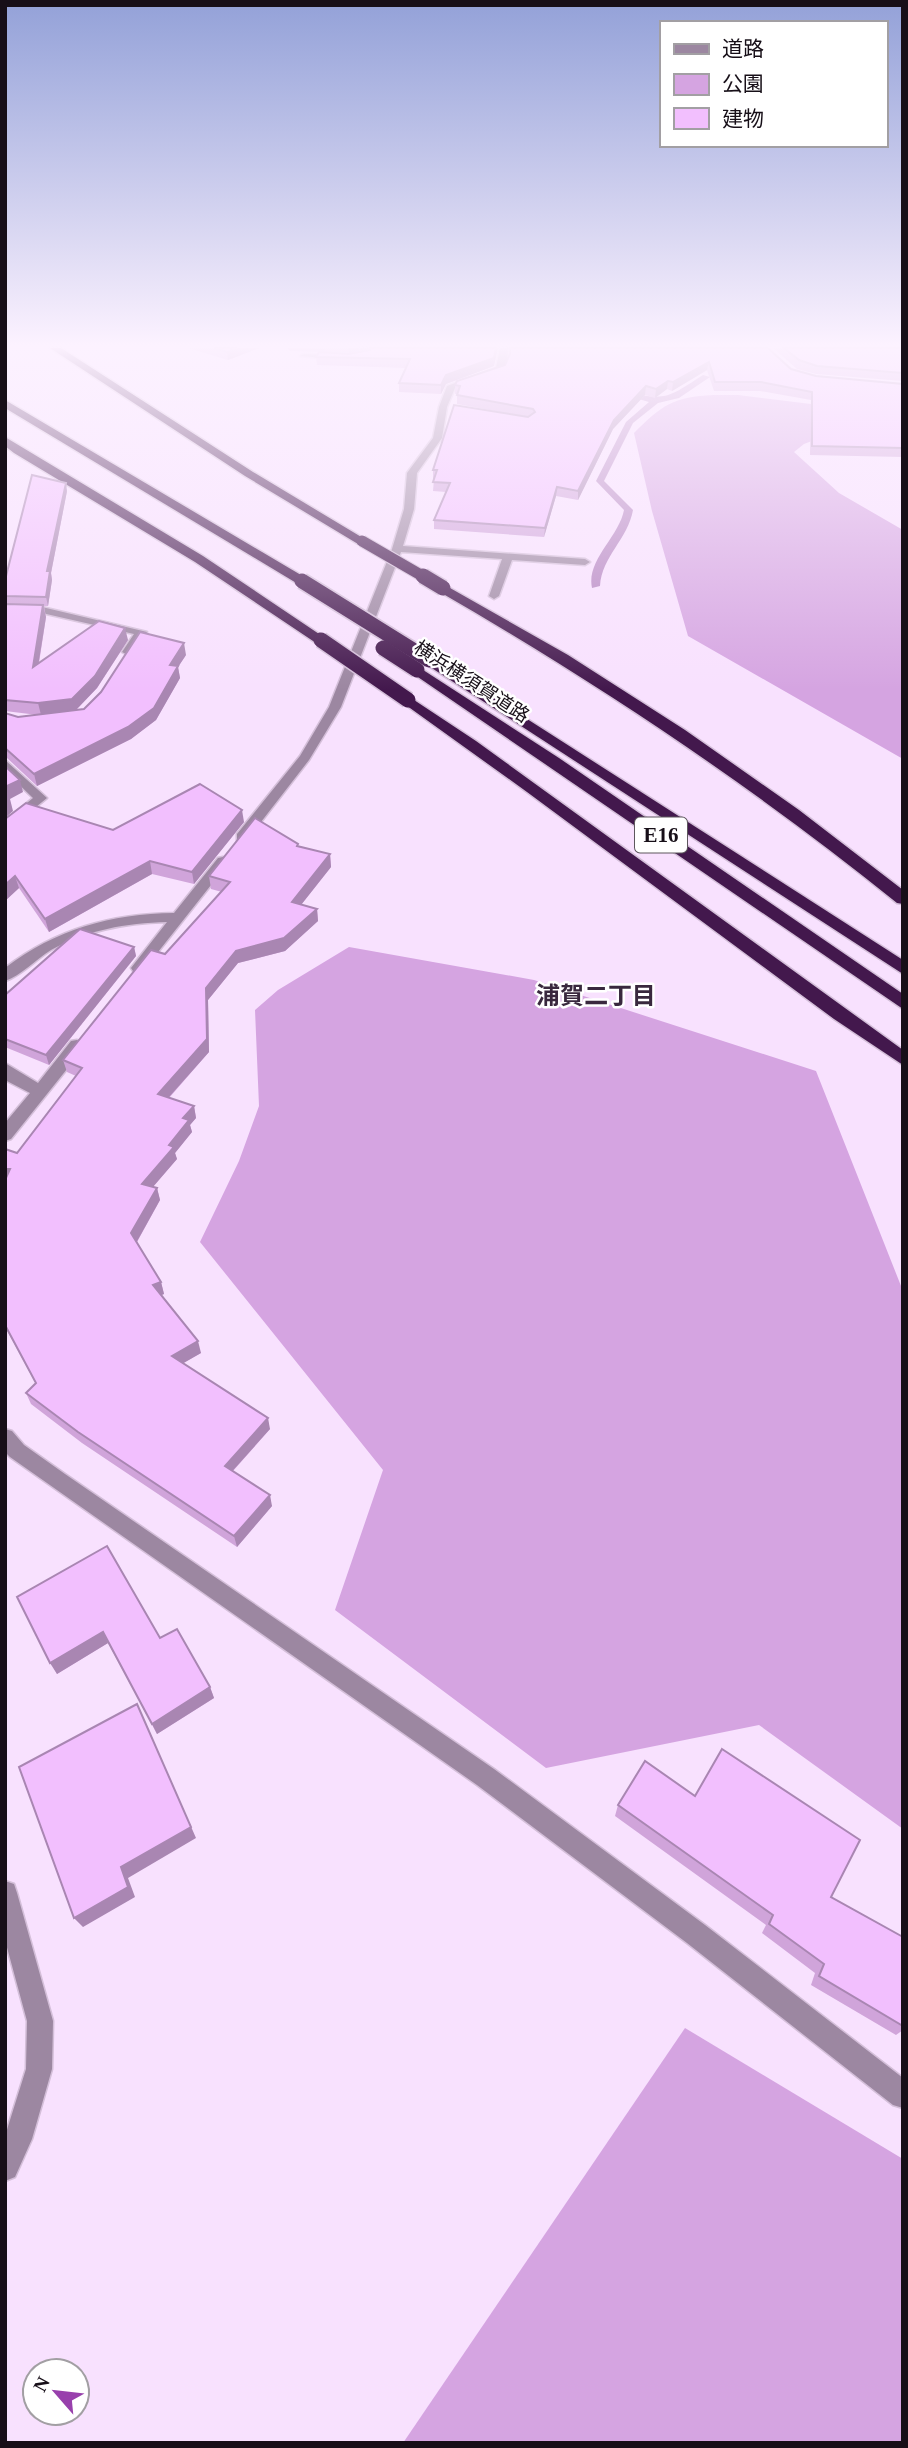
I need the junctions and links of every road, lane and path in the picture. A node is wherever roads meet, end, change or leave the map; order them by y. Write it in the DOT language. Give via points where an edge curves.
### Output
graph roads {
  1 [pos="38,462"];
  2 [pos="87,462"];
  3 [pos="101,462"];
  4 [pos="230,462"];
  5 [pos="420,462"];
  6 [pos="397,549"];
  7 [pos="508,556"];
  8 [pos="585,562"];
  9 [pos="297,585"];
  10 [pos="494,596"];
  11 [pos="5,610"];
  12 [pos="423,665"];
  13 [pos="119,666"];
  14 [pos="5,764"];
  15 [pos="5,828"];
  16 [pos="903,899"];
  17 [pos="180,917"];
  18 [pos="903,968"];
  19 [pos="5,976"];
  20 [pos="127,982"];
  21 [pos="903,1003"];
  22 [pos="84,1036"];
  23 [pos="903,1059"];
  24 [pos="5,1068"];
  25 [pos="40,1091"];
  26 [pos="5,1135"];
  27 [pos="5,1437"];
  28 [pos="5,1894"];
  29 [pos="903,2095"];
  30 [pos="5,2167"];
  1 -- 23 [label="highway, bridge" via="199,559 513,772"];
  2 -- 9 [label="highway, 横浜横須賀道路 / E16"];
  3 -- 9 [label="highway, 横浜横須賀道路 / E16"];
  4 -- 16 [label="highway, bridge" via="530,637 685,736"];
  5 -- 6 [label="street" via="412,473 409,509"];
  6 -- 7 [label="street"];
  6 -- 17 [label="street" via="335,707 305,757"];
  7 -- 8 [label="street"];
  7 -- 10 [label="street"];
  9 -- 12 [label="highway, 横浜横須賀道路 / E16, bridge"];
  11 -- 13 [label="street" via="42,610 141,632"];
  12 -- 18 [label="highway, 横浜横須賀道路 / E16"];
  12 -- 21 [label="highway, 横浜横須賀道路 / E16"];
  14 -- 15 [label="street" via="41,798"];
  17 -- 19 [label="street" via="137,917 97,925 53,941"];
  17 -- 20 [label="street"];
  22 -- 25 [label="street"];
  24 -- 25 [label="street"];
  25 -- 26 [label="street"];
  27 -- 29 [label="street" via="17,1451 131,1533 344,1676 711,1943"];
  28 -- 30 [label="street" via="40,2021 38,2069"];
}
